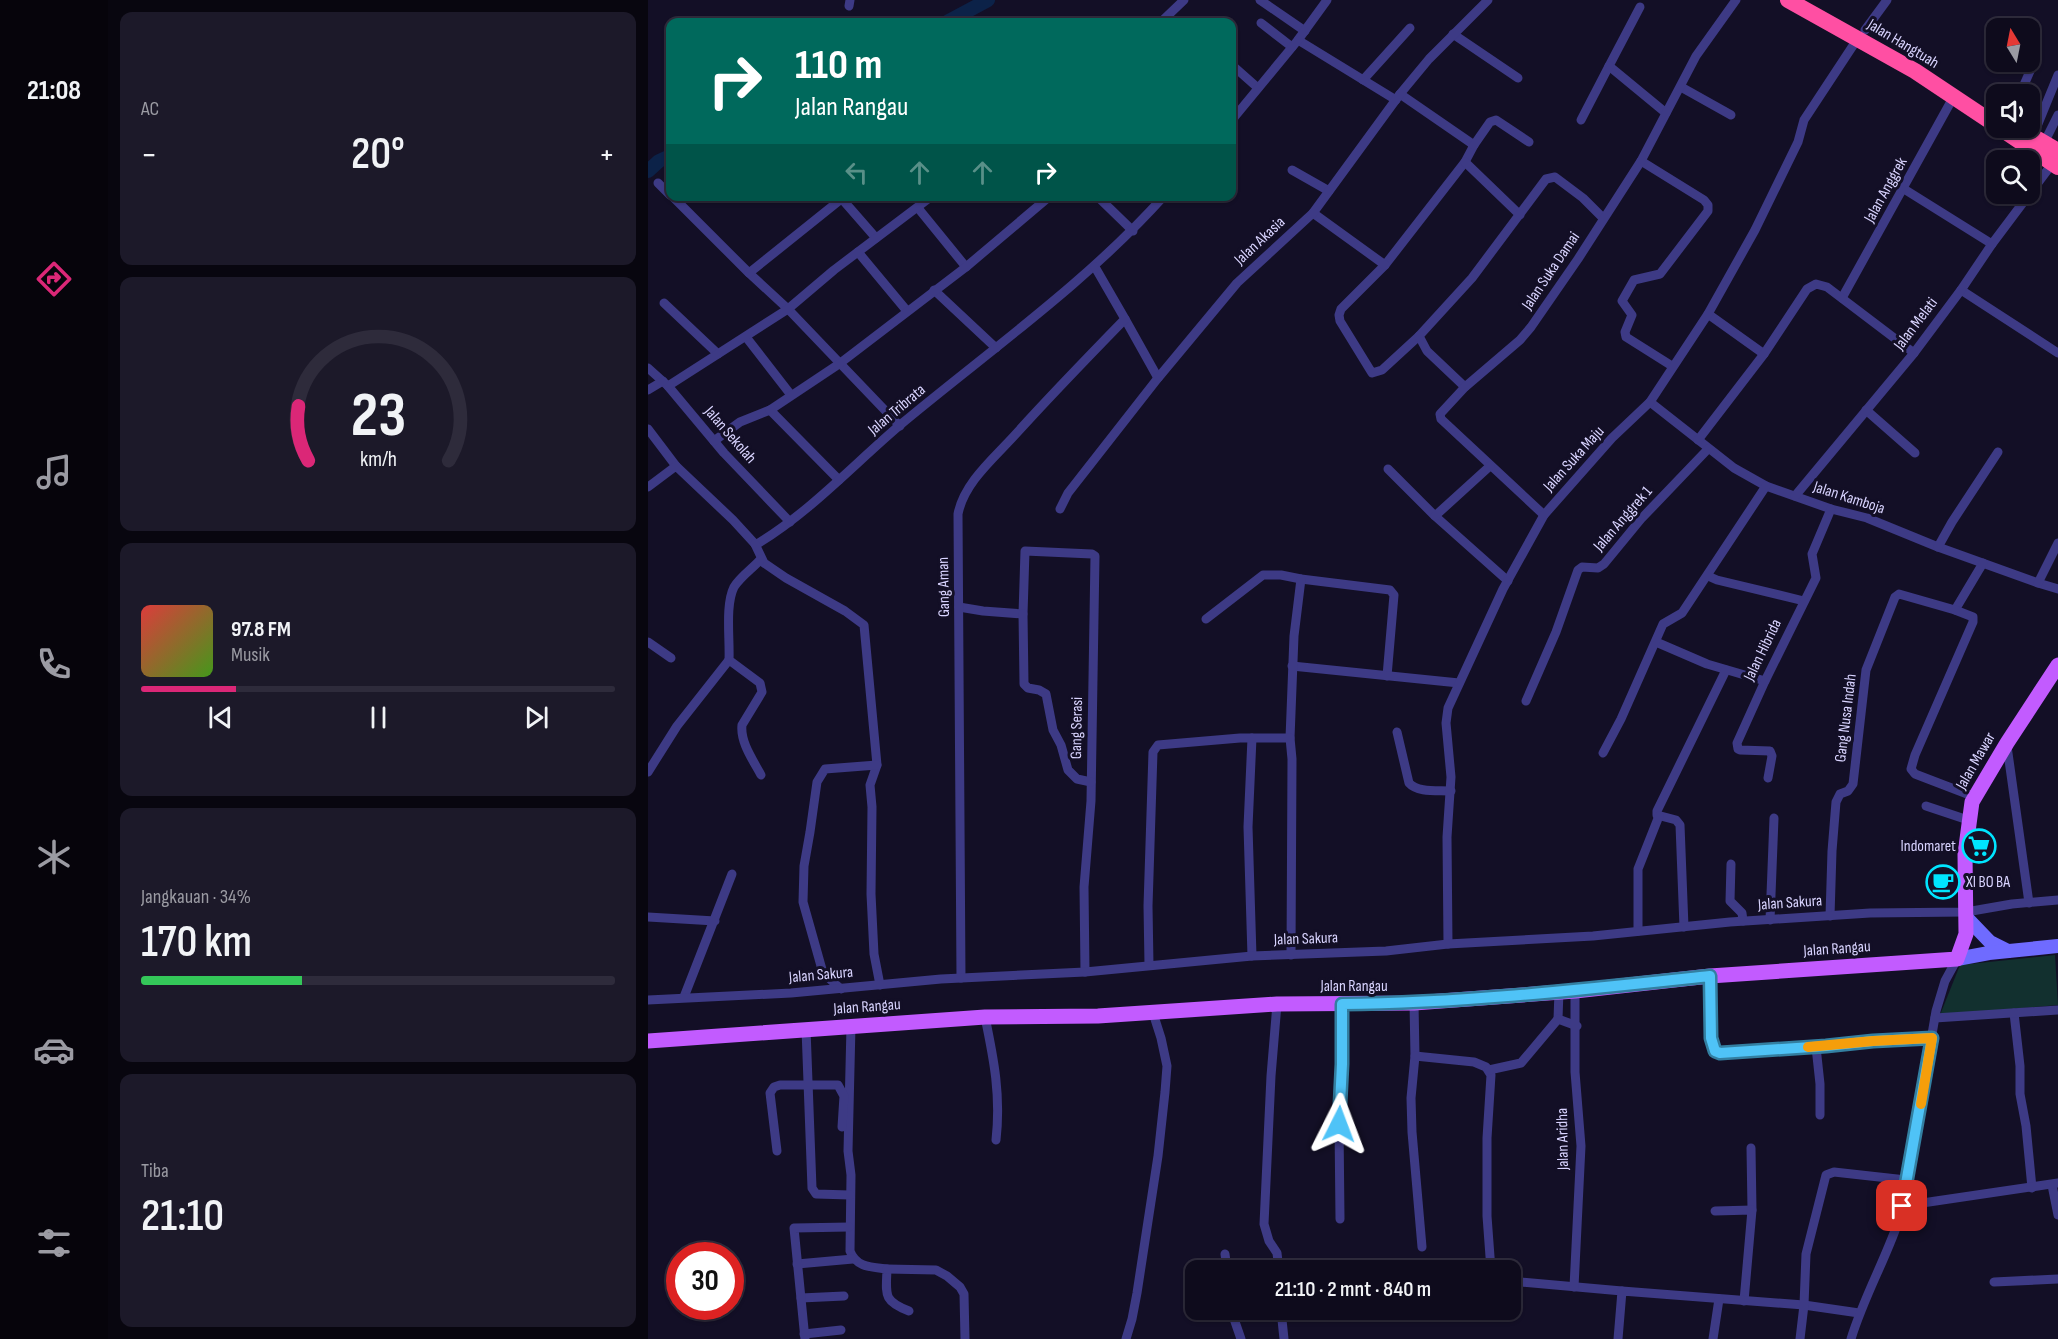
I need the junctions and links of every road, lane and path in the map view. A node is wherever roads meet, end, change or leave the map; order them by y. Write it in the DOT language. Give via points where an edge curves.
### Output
graph roads {
  1 [pos="1184,0"];
  2 [pos="1260,0"];
  3 [pos="1327,0"];
  4 [pos="1488,0"];
  5 [pos="1736,0"];
  6 [pos="1788,0"];
  7 [pos="1812,0"];
  8 [pos="1887,0"];
  9 [pos="1640,7"];
  10 [pos="1828,16"];
  11 [pos="1165,18"];
  12 [pos="1261,23"];
  13 [pos="1410,28"];
  14 [pos="1305,31"];
  15 [pos="1453,34"];
  16 [pos="1861,34"];
  17 [pos="1295,44"];
  18 [pos="1609,66"];
  19 [pos="1236,69"];
  20 [pos="2058,75"];
  21 [pos="1518,78"];
  22 [pos="1363,80"];
  23 [pos="1681,87"];
  24 [pos="1258,88"];
  25 [pos="1954,96"];
  26 [pos="1398,97"];
  27 [pos="1986,106"];
  28 [pos="1666,113"];
  29 [pos="1236,115"];
  30 [pos="1731,115"];
  31 [pos="2058,115"];
  32 [pos="1986,118"];
  33 [pos="1581,120"];
  34 [pos="2023,138"];
  35 [pos="1528,142"];
  36 [pos="1474,145"];
  37 [pos="2044,148"];
  38 [pos="1641,161"];
  39 [pos="1465,162"];
  40 [pos="1293,171"];
  41 [pos="658,183"];
  42 [pos="1904,189"];
  43 [pos="666,191"];
  44 [pos="1329,191"];
  45 [pos="676,201"];
  46 [pos="829,201"];
  47 [pos="839,201"];
  48 [pos="845,201"];
  49 [pos="926,201"];
  50 [pos="1044,201"];
  51 [pos="1102,201"];
  52 [pos="1160,201"];
  53 [pos="833,206"];
  54 [pos="918,208"];
  55 [pos="1313,213"];
  56 [pos="1520,215"];
  57 [pos="1603,218"];
  58 [pos="1133,231"];
  59 [pos="876,238"];
  60 [pos="1992,244"];
  61 [pos="858,252"];
  62 [pos="1385,265"];
  63 [pos="966,267"];
  64 [pos="1095,267"];
  65 [pos="749,273"];
  66 [pos="934,290"];
  67 [pos="1961,290"];
  68 [pos="1842,298"];
  69 [pos="664,303"];
  70 [pos="788,309"];
  71 [pos="907,311"];
  72 [pos="1708,314"];
  73 [pos="1125,319"];
  74 [pos="1419,336"];
  75 [pos="746,337"];
  76 [pos="996,348"];
  77 [pos="1914,353"];
  78 [pos="2058,353"];
  79 [pos="718,354"];
  80 [pos="1764,354"];
  81 [pos="839,364"];
  82 [pos="1672,366"];
  83 [pos="648,368"];
  84 [pos="1158,378"];
  85 [pos="666,384"];
  86 [pos="1465,387"];
  87 [pos="648,390"];
  88 [pos="791,395"];
  89 [pos="1650,402"];
  90 [pos="770,410"];
  91 [pos="1866,410"];
  92 [pos="900,426"];
  93 [pos="648,429"];
  94 [pos="1698,440"];
  95 [pos="714,441"];
  96 [pos="1708,449"];
  97 [pos="1998,452"];
  98 [pos="1915,453"];
  99 [pos="676,466"];
  100 [pos="1490,466"];
  101 [pos="1388,469"];
  102 [pos="839,480"];
  103 [pos="1766,486"];
  104 [pos="648,487"];
  105 [pos="1795,496"];
  106 [pos="1060,509"];
  107 [pos="1831,509"];
  108 [pos="1544,515"];
  109 [pos="1435,516"];
  110 [pos="790,522"];
  111 [pos="2058,543"];
  112 [pos="755,544"];
  113 [pos="1938,547"];
  114 [pos="761,560"];
  115 [pos="1983,563"];
  116 [pos="1708,576"];
  117 [pos="1301,579"];
  118 [pos="1508,581"];
  119 [pos="2038,583"];
  120 [pos="2058,589"];
  121 [pos="1804,601"];
  122 [pos="959,607"];
  123 [pos="1955,610"];
  124 [pos="1023,614"];
  125 [pos="1206,619"];
  126 [pos="648,642"];
  127 [pos="1656,642"];
  128 [pos="671,658"];
  129 [pos="729,660"];
  130 [pos="2058,665"];
  131 [pos="1292,666"];
  132 [pos="1726,670"];
  133 [pos="1387,676"];
  134 [pos="1765,681"];
  135 [pos="1459,683"];
  136 [pos="1526,701"];
  137 [pos="1397,732"];
  138 [pos="1252,738"];
  139 [pos="1290,738"];
  140 [pos="2007,744"];
  141 [pos="1603,753"];
  142 [pos="877,765"];
  143 [pos="649,767"];
  144 [pos="761,775"];
  145 [pos="1768,778"];
  146 [pos="1091,782"];
  147 [pos="1451,791"];
  148 [pos="1975,797"];
  149 [pos="1926,806"];
  150 [pos="1659,816"];
  151 [pos="1774,818"];
  152 [pos="1968,820"];
  153 [pos="1731,864"];
  154 [pos="732,874"];
  155 [pos="2058,900"];
  156 [pos="2029,903"];
  157 [pos="1830,916"];
  158 [pos="648,917"];
  159 [pos="1966,918"];
  160 [pos="1770,920"];
  161 [pos="715,921"];
  162 [pos="1743,921"];
  163 [pos="1684,927"];
  164 [pos="1638,932"];
  165 [pos="1448,944"];
  166 [pos="2058,946"];
  167 [pos="2008,951"];
  168 [pos="1989,953"];
  169 [pos="1291,955"];
  170 [pos="1252,956"];
  171 [pos="1945,964"];
  172 [pos="1149,965"];
  173 [pos="1085,972"];
  174 [pos="1710,976"];
  175 [pos="961,978"];
  176 [pos="880,985"];
  177 [pos="841,989"];
  178 [pos="1575,990"];
  179 [pos="1558,991"];
  180 [pos="684,997"];
  181 [pos="648,1000"];
  182 [pos="1414,1003"];
  183 [pos="1277,1004"];
  184 [pos="1342,1004"];
  185 [pos="2058,1010"];
  186 [pos="1153,1013"];
  187 [pos="2014,1013"];
  188 [pos="985,1017"];
  189 [pos="1935,1018"];
  190 [pos="1558,1019"];
  191 [pos="851,1026"];
  192 [pos="1577,1026"];
  193 [pos="806,1029"];
  194 [pos="1932,1038"];
  195 [pos="648,1041"];
  196 [pos="1816,1047"];
  197 [pos="1415,1056"];
  198 [pos="1489,1070"];
  199 [pos="808,1084"];
  200 [pos="1820,1115"];
  201 [pos="842,1127"];
  202 [pos="996,1140"];
  203 [pos="1751,1148"];
  204 [pos="777,1151"];
  205 [pos="1906,1180"];
  206 [pos="2055,1184"];
  207 [pos="2032,1188"];
  208 [pos="850,1195"];
  209 [pos="1902,1206"];
  210 [pos="1752,1210"];
  211 [pos="1715,1211"];
  212 [pos="2058,1215"];
  213 [pos="1340,1219"];
  214 [pos="849,1227"];
  215 [pos="1422,1247"];
  216 [pos="1225,1254"];
  217 [pos="853,1259"];
  218 [pos="1226,1260"];
  219 [pos="1278,1260"];
  220 [pos="1490,1260"];
  221 [pos="797,1264"];
  222 [pos="886,1269"];
  223 [pos="2058,1279"];
  224 [pos="1521,1282"];
  225 [pos="1994,1282"];
  226 [pos="1574,1287"];
  227 [pos="1622,1291"];
  228 [pos="844,1296"];
  229 [pos="801,1298"];
  230 [pos="1719,1299"];
  231 [pos="1744,1301"];
  232 [pos="1804,1305"];
  233 [pos="909,1311"];
  234 [pos="1859,1313"];
  235 [pos="1234,1320"];
  236 [pos="1282,1320"];
  237 [pos="841,1330"];
  238 [pos="804,1336"];
  239 [pos="965,1339"];
  240 [pos="1126,1339"];
  241 [pos="1241,1339"];
  242 [pos="1284,1339"];
  243 [pos="1618,1339"];
  244 [pos="1713,1339"];
  245 [pos="1800,1339"];
  246 [pos="1851,1339"];
  1 -- 11 [label="street"];
  2 -- 14 [label="street"];
  3 -- 14 [label="street"];
  4 -- 15 [label="street, Jalan Akasia"];
  5 -- 23 [label="street, Jalan Suka Damai" via="1696,57"];
  6 -- 10 [label="highway, Jalan Hangtuah"];
  7 -- 10 [label="highway, Jalan Hangtuah"];
  8 -- 16 [label="street, Jalan Suka Maju"];
  9 -- 18 [label="street"];
  10 -- 16 [label="highway, Jalan Hangtuah"];
  12 -- 17 [label="street"];
  13 -- 22 [label="street"];
  14 -- 17 [label="street"];
  15 -- 21 [label="street"];
  15 -- 26 [label="street, Jalan Akasia"];
  16 -- 25 [label="highway, Jalan Hangtuah"];
  16 -- 27 [label="highway, Jalan Hangtuah" via="1907,54"];
  16 -- 72 [label="street, Jalan Suka Maju" via="1804,120 1798,142 1763,214"];
  17 -- 22 [label="street"];
  17 -- 24 [label="street"];
  18 -- 28 [label="street"];
  18 -- 33 [label="street"];
  19 -- 24 [label="street"];
  20 -- 37 [label="street"];
  22 -- 26 [label="street"];
  23 -- 28 [label="street, Jalan Suka Damai"];
  23 -- 30 [label="street"];
  24 -- 29 [label="street"];
  25 -- 32 [label="highway, Jalan Hangtuah"];
  25 -- 42 [label="street, Jalan Anggrek"];
  26 -- 36 [label="street"];
  26 -- 44 [label="street, Jalan Akasia"];
  28 -- 38 [label="street, Jalan Suka Damai"];
  31 -- 37 [label="street"];
  34 -- 37 [label="highway, Jalan Hangtuah"];
  35 -- 36 [label="street" via="1496,120 1490,122"];
  36 -- 39 [label="street"];
  37 -- 60 [label="street, Jalan Melati"];
  38 -- 57 [label="street, Jalan Suka Damai"];
  38 -- 82 [label="street" via="1708,205 1708,211 1660,274 1634,280 1622,301 1632,315 1626,337"];
  39 -- 56 [label="street"];
  39 -- 62 [label="street"];
  40 -- 44 [label="street"];
  41 -- 43 [label="street"];
  42 -- 60 [label="street"];
  42 -- 68 [label="street, Jalan Anggrek"];
  44 -- 55 [label="street, Jalan Akasia"];
  45 -- 65 [label="street"];
  46 -- 53 [label="street"];
  47 -- 53 [label="street"];
  48 -- 59 [label="street"];
  49 -- 54 [label="street"];
  50 -- 63 [label="street"];
  51 -- 58 [label="street"];
  52 -- 58 [label="street, Jalan Tribrata"];
  53 -- 65 [label="street"];
  54 -- 59 [label="street"];
  54 -- 63 [label="street"];
  55 -- 62 [label="street"];
  55 -- 84 [label="street, Jalan Akasia" via="1237,283"];
  56 -- 57 [label="street" via="1546,179 1552,177 1583,198"];
  56 -- 74 [label="street" via="1472,278"];
  57 -- 86 [label="street, Jalan Suka Damai" via="1531,327"];
  58 -- 64 [label="street, Jalan Tribrata"];
  59 -- 61 [label="street"];
  60 -- 67 [label="street, Jalan Melati"];
  61 -- 70 [label="street"];
  61 -- 71 [label="street"];
  62 -- 74 [label="street" via="1341,309 1341,321 1370,372 1375,374"];
  63 -- 66 [label="street"];
  64 -- 73 [label="street"];
  64 -- 76 [label="street, Jalan Tribrata"];
  65 -- 70 [label="street"];
  66 -- 71 [label="street"];
  66 -- 76 [label="street"];
  67 -- 77 [label="street, Jalan Melati"];
  67 -- 78 [label="street"];
  68 -- 77 [label="street"];
  68 -- 80 [label="street" via="1827,286 1809,287"];
  69 -- 79 [label="street"];
  70 -- 75 [label="street"];
  70 -- 81 [label="street"];
  71 -- 81 [label="street"];
  72 -- 80 [label="street"];
  72 -- 82 [label="street, Jalan Suka Maju"];
  73 -- 84 [label="street"];
  73 -- 122 [label="street, Gang Aman" via="1049,397 963,496 958,514"];
  74 -- 86 [label="street" via="1427,351"];
  75 -- 79 [label="street"];
  75 -- 88 [label="street"];
  76 -- 92 [label="street, Jalan Tribrata"];
  77 -- 91 [label="street, Jalan Melati"];
  79 -- 85 [label="street"];
  80 -- 94 [label="street"];
  81 -- 88 [label="street"];
  81 -- 92 [label="street"];
  82 -- 89 [label="street, Jalan Suka Maju"];
  83 -- 85 [label="street, Jalan Sekolah"];
  84 -- 106 [label="street, Jalan Akasia" via="1068,493"];
  85 -- 87 [label="street"];
  85 -- 95 [label="street, Jalan Sekolah"];
  86 -- 100 [label="street, Jalan Suka Damai" via="1443,409 1440,418"];
  88 -- 90 [label="street"];
  89 -- 94 [label="street, Jalan Kamboja"];
  89 -- 108 [label="street, Jalan Suka Maju" via="1612,438"];
  90 -- 95 [label="street" via="740,422"];
  90 -- 102 [label="street"];
  91 -- 98 [label="street"];
  91 -- 105 [label="street, Jalan Melati"];
  92 -- 102 [label="street, Jalan Tribrata"];
  93 -- 99 [label="street"];
  94 -- 96 [label="street, Jalan Kamboja"];
  95 -- 110 [label="street, Jalan Sekolah"];
  96 -- 103 [label="street, Jalan Kamboja"];
  96 -- 136 [label="street, Jalan Anggrek 1" via="1641,519 1601,568 1586,566 1578,570"];
  97 -- 113 [label="street"];
  99 -- 104 [label="street"];
  99 -- 112 [label="street"];
  100 -- 108 [label="street, Jalan Suka Damai"];
  100 -- 109 [label="street"];
  101 -- 109 [label="street"];
  102 -- 110 [label="street, Jalan Tribrata"];
  103 -- 105 [label="street, Jalan Kamboja"];
  103 -- 116 [label="street"];
  105 -- 107 [label="street, Jalan Kamboja"];
  107 -- 113 [label="street, Jalan Kamboja" via="1867,518"];
  107 -- 121 [label="street, Jalan Hibrida" via="1812,554 1816,578"];
  108 -- 118 [label="street, Jalan Suka Maju"];
  109 -- 118 [label="street"];
  110 -- 112 [label="street, Jalan Tribrata"];
  111 -- 119 [label="street"];
  112 -- 114 [label="street"];
  113 -- 115 [label="street, Jalan Kamboja"];
  114 -- 129 [label="street" via="732,593"];
  114 -- 142 [label="street" via="864,625"];
  115 -- 119 [label="street, Jalan Kamboja"];
  115 -- 123 [label="street"];
  116 -- 121 [label="street"];
  116 -- 127 [label="street" via="1679,616 1663,624"];
  117 -- 125 [label="street" via="1263,575"];
  117 -- 131 [label="street"];
  117 -- 133 [label="street" via="1392,591"];
  118 -- 135 [label="street, Jalan Suka Maju"];
  119 -- 120 [label="street, Jalan Kamboja"];
  121 -- 134 [label="street, Jalan Hibrida"];
  122 -- 124 [label="street"];
  122 -- 175 [label="street, Gang Aman"];
  123 -- 148 [label="street" via="1974,620 1911,769"];
  123 -- 157 [label="street, Gang Nusa Indah" via="1902,594 1895,597 1866,670 1853,784 1836,802"];
  124 -- 146 [label="street" via="1024,684 1046,694 1053,730 1068,770 1077,779"];
  124 -- 146 [label="street, Gang Serasi" via="1025,551 1095,557"];
  126 -- 128 [label="street"];
  127 -- 132 [label="street"];
  127 -- 141 [label="street"];
  129 -- 143 [label="street"];
  129 -- 144 [label="street" via="763,687 741,731"];
  130 -- 140 [label="main road, Jalan Mawar"];
  131 -- 133 [label="street"];
  131 -- 139 [label="street"];
  132 -- 134 [label="street"];
  132 -- 150 [label="street" via="1660,802"];
  133 -- 135 [label="street"];
  134 -- 145 [label="street, Jalan Hibrida" via="1737,746 1740,750 1770,751"];
  135 -- 147 [label="street, Jalan Suka Maju" via="1446,716"];
  137 -- 147 [label="street" via="1412,787"];
  138 -- 139 [label="street"];
  138 -- 170 [label="street" via="1248,827"];
  138 -- 172 [label="street" via="1154,748"];
  139 -- 169 [label="street"];
  140 -- 148 [label="main road, Jalan Mawar"];
  140 -- 156 [label="street"];
  142 -- 176 [label="street" via="870,785 871,894"];
  142 -- 177 [label="street" via="825,769 817,782 804,866 803,902 823,973"];
  146 -- 173 [label="street, Gang Serasi" via="1084,886"];
  147 -- 165 [label="street, Jalan Suka Maju"];
  148 -- 152 [label="main road, Jalan Mawar"];
  149 -- 152 [label="street"];
  150 -- 163 [label="street" via="1676,820 1680,825"];
  150 -- 164 [label="street" via="1638,869"];
  151 -- 160 [label="street"];
  152 -- 159 [label="main road, Jalan Mawar"];
  153 -- 162 [label="street" via="1730,901 1742,913"];
  154 -- 161 [label="street"];
  155 -- 156 [label="street, Jalan Sakura"];
  156 -- 159 [label="street, Jalan Sakura"];
  157 -- 159 [label="street, Jalan Sakura" via="1870,913"];
  157 -- 160 [label="street, Jalan Sakura"];
  158 -- 161 [label="street"];
  159 -- 167 [label="street" via="1990,942"];
  159 -- 168 [label="street"];
  159 -- 171 [label="main road, Jalan Mawar" via="1965,934"];
  160 -- 162 [label="street, Jalan Sakura"];
  161 -- 180 [label="street"];
  162 -- 163 [label="street, Jalan Sakura"];
  163 -- 164 [label="street, Jalan Sakura"];
  164 -- 165 [label="street, Jalan Sakura"];
  165 -- 169 [label="street, Jalan Sakura"];
  166 -- 167 [label="street, Jalan Rangau"];
  167 -- 168 [label="street, Jalan Rangau"];
  168 -- 171 [label="street, Jalan Rangau"];
  169 -- 170 [label="street, Jalan Sakura"];
  170 -- 172 [label="street, Jalan Sakura"];
  171 -- 174 [label="main road, Jalan Rangau"];
  171 -- 189 [label="street"];
  172 -- 173 [label="street, Jalan Sakura"];
  173 -- 175 [label="street, Jalan Sakura"];
  174 -- 178 [label="main road, Jalan Rangau"];
  174 -- 196 [label="street" via="1711,1038 1715,1051 1727,1054"];
  175 -- 176 [label="street, Jalan Sakura"];
  176 -- 177 [label="street, Jalan Sakura"];
  177 -- 180 [label="street, Jalan Sakura"];
  178 -- 179 [label="main road, Jalan Rangau"];
  178 -- 192 [label="street, Jalan Aridha"];
  179 -- 182 [label="main road, Jalan Rangau"];
  179 -- 190 [label="street"];
  180 -- 181 [label="street, Jalan Sakura"];
  182 -- 184 [label="main road, Jalan Rangau"];
  182 -- 197 [label="street"];
  183 -- 184 [label="main road, Jalan Rangau"];
  183 -- 186 [label="main road, Jalan Rangau"];
  183 -- 219 [label="street" via="1264,1224"];
  184 -- 213 [label="street"];
  185 -- 187 [label="street"];
  186 -- 188 [label="main road, Jalan Rangau"];
  186 -- 240 [label="street" via="1167,1066 1165,1092 1137,1293"];
  187 -- 189 [label="street"];
  187 -- 207 [label="street"];
  188 -- 191 [label="main road, Jalan Rangau"];
  188 -- 202 [label="street" via="997,1078"];
  189 -- 194 [label="street"];
  190 -- 192 [label="street"];
  190 -- 198 [label="street" via="1521,1063"];
  191 -- 193 [label="main road, Jalan Rangau"];
  191 -- 208 [label="street"];
  192 -- 226 [label="street, Jalan Aridha" via="1575,1071 1581,1146"];
  193 -- 195 [label="main road, Jalan Rangau"];
  193 -- 199 [label="street"];
  194 -- 196 [label="street"];
  194 -- 205 [label="street"];
  196 -- 200 [label="street"];
  197 -- 198 [label="street" via="1474,1062"];
  197 -- 215 [label="street" via="1412,1132"];
  198 -- 220 [label="street"];
  199 -- 201 [label="street" via="834,1083 840,1087"];
  199 -- 204 [label="street" via="780,1084 771,1090"];
  199 -- 208 [label="street" via="813,1191 822,1195"];
  203 -- 210 [label="street"];
  205 -- 209 [label="street"];
  205 -- 232 [label="street" via="1834,1172 1826,1175 1806,1254"];
  206 -- 207 [label="street"];
  206 -- 212 [label="street"];
  207 -- 209 [label="street"];
  208 -- 214 [label="street"];
  209 -- 234 [label="street" via="1894,1236"];
  210 -- 211 [label="street"];
  210 -- 231 [label="street"];
  214 -- 217 [label="street"];
  214 -- 221 [label="street" via="794,1228"];
  216 -- 218 [label="street"];
  217 -- 221 [label="street"];
  217 -- 222 [label="street" via="860,1265"];
  221 -- 229 [label="street"];
  222 -- 233 [label="street" via="892,1305"];
  222 -- 239 [label="street" via="936,1270 960,1287 964,1294"];
  223 -- 225 [label="street"];
  224 -- 226 [label="street"];
  226 -- 227 [label="street"];
  227 -- 230 [label="street"];
  227 -- 243 [label="street"];
  228 -- 229 [label="street"];
  229 -- 238 [label="street"];
  230 -- 231 [label="street"];
  230 -- 244 [label="street"];
  231 -- 232 [label="street"];
  232 -- 234 [label="street"];
  232 -- 245 [label="street"];
  234 -- 246 [label="street"];
  235 -- 241 [label="street"];
  236 -- 242 [label="street"];
  237 -- 238 [label="street"];
}
